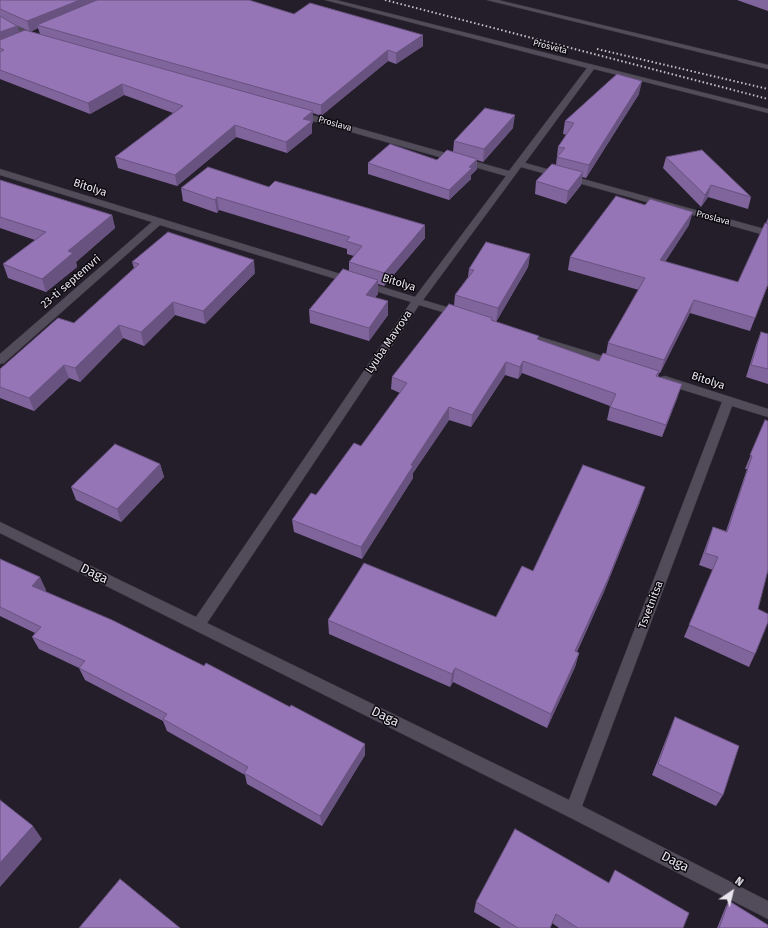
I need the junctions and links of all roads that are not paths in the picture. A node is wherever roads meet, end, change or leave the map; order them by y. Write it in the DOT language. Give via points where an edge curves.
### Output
graph roads {
  1 [pos="328,0"];
  2 [pos="490,0"];
  3 [pos="0,20"];
  4 [pos="46,41"];
  5 [pos="768,67"];
  6 [pos="592,68"];
  7 [pos="768,111"];
  8 [pos="290,112"];
  9 [pos="520,164"];
  10 [pos="0,172"];
  11 [pos="512,175"];
  12 [pos="158,222"];
  13 [pos="768,233"];
  14 [pos="417,301"];
  15 [pos="470,318"];
  16 [pos="516,332"];
  17 [pos="0,360"];
  18 [pos="623,366"];
  19 [pos="653,376"];
  20 [pos="729,400"];
  21 [pos="768,412"];
  22 [pos="0,527"];
  23 [pos="198,625"];
  24 [pos="573,810"];
  25 [pos="768,910"];
  1 -- 6 [label="street, Prosveta"];
  2 -- 5 [label="street"];
  3 -- 4 [label="street" via="30,37"];
  6 -- 7 [label="street, Prosveta"];
  6 -- 9 [label="street, Lyuba Mavrova"];
  8 -- 11 [label="street, Proslava"];
  9 -- 11 [label="street, Lyuba Mavrova"];
  9 -- 13 [label="street, Proslava"];
  10 -- 12 [label="street, Bitolya"];
  11 -- 14 [label="street, Lyuba Mavrova"];
  12 -- 14 [label="street, Bitolya"];
  12 -- 17 [label="street, 23-ti septemvri"];
  14 -- 15 [label="street, Bitolya"];
  14 -- 23 [label="street, Lyuba Mavrova"];
  16 -- 18 [label="street"];
  19 -- 20 [label="street, Bitolya"];
  20 -- 21 [label="street, Bitolya"];
  20 -- 24 [label="street, Tsvetnitsa"];
  22 -- 23 [label="street, Daga"];
  23 -- 24 [label="street, Daga"];
  24 -- 25 [label="street, Daga"];
}
